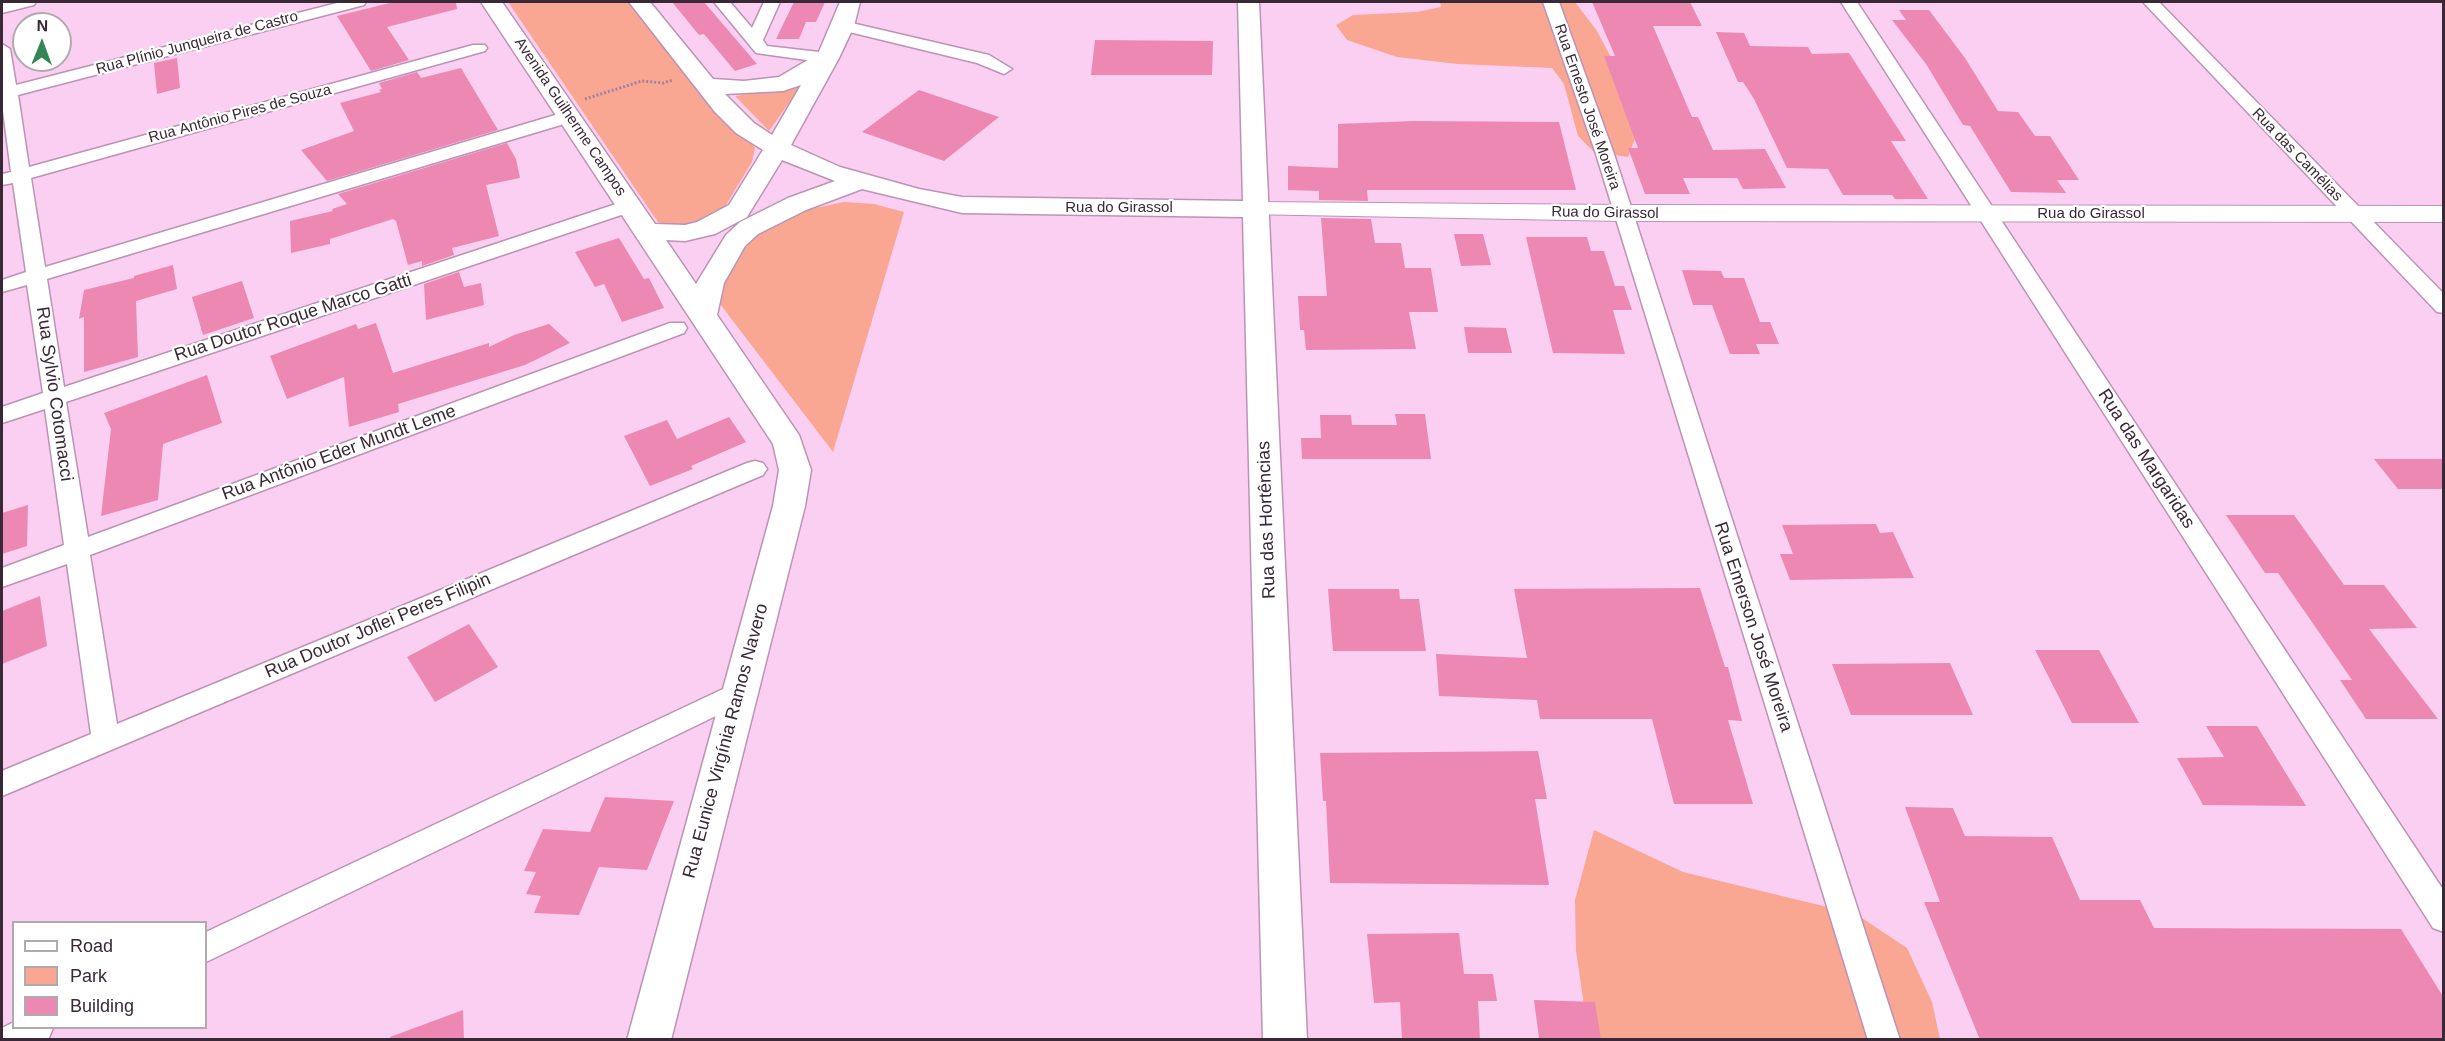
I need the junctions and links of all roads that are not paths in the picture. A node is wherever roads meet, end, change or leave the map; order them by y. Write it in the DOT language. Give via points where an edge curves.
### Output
graph roads {
  1 [pos="28,2"];
  2 [pos="358,2"];
  3 [pos="492,2"];
  4 [pos="639,2"];
  5 [pos="722,2"];
  6 [pos="772,2"];
  7 [pos="850,2"];
  8 [pos="1249,2"];
  9 [pos="1551,2"];
  10 [pos="1849,2"];
  11 [pos="2151,2"];
  12 [pos="2,8"];
  13 [pos="843,26"];
  14 [pos="754,41"];
  15 [pos="479,48"];
  16 [pos="2,49"];
  17 [pos="828,58"];
  18 [pos="1004,69"];
  19 [pos="702,80"];
  20 [pos="5,93"];
  21 [pos="565,112"];
  22 [pos="776,148"];
  23 [pos="11,177"];
  24 [pos="860,181"];
  25 [pos="629,206"];
  26 [pos="1254,209"];
  27 [pos="1622,213"];
  28 [pos="2353,214"];
  29 [pos="2444,214"];
  30 [pos="1988,215"];
  31 [pos="649,232"];
  32 [pos="35,275"];
  33 [pos="2,286"];
  34 [pos="2444,307"];
  35 [pos="703,314"];
  36 [pos="677,328"];
  37 [pos="54,397"];
  38 [pos="2,415"];
  39 [pos="788,443"];
  40 [pos="755,469"];
  41 [pos="77,550"];
  42 [pos="2,578"];
  43 [pos="738,693"];
  44 [pos="106,740"];
  45 [pos="2,784"];
  46 [pos="2444,918"];
  47 [pos="207,947"];
  48 [pos="35,1029"];
  49 [pos="12,1040"];
  50 [pos="649,1040"];
  51 [pos="1285,1040"];
  52 [pos="1884,1040"];
  1 -- 12 [label="street"];
  2 -- 20 [label="street, Rua Plínio Junqueira de Castro"];
  3 -- 21 [label="main road, Avenida Guilherme Campos"];
  4 -- 19 [label="main road"];
  5 -- 14 [label="street"];
  6 -- 14 [label="street"];
  7 -- 13 [label="main road"];
  8 -- 26 [label="main road, Rua das Hortências"];
  9 -- 27 [label="street, Rua Ernesto José Moreira" via="1598,132"];
  10 -- 30 [label="street, Rua das Margaridas"];
  11 -- 28 [label="street, Rua das Camélias"];
  13 -- 17 [label="main road"];
  13 -- 18 [label="street" via="983,59"];
  14 -- 17 [label="street" via="762,50"];
  15 -- 23 [label="street, Rua Antônio Pires de Souza"];
  16 -- 20 [label="street, Rua Sylvio Cotomacci"];
  17 -- 19 [label="main road" via="783,84 744,88"];
  17 -- 22 [label="main road"];
  19 -- 22 [label="main road" via="745,128"];
  20 -- 23 [label="street, Rua Sylvio Cotomacci"];
  21 -- 25 [label="main road, Avenida Guilherme Campos"];
  21 -- 32 [label="street"];
  22 -- 24 [label="main road, Rua do Girassol" via="811,165"];
  22 -- 31 [label="main road" via="738,211 706,228 686,233"];
  23 -- 32 [label="street, Rua Sylvio Cotomacci"];
  24 -- 26 [label="main road, Rua do Girassol" via="936,201 979,206"];
  24 -- 35 [label="main road" via="797,204 749,228 735,241 710,283"];
  25 -- 31 [label="main road, Avenida Guilherme Campos"];
  25 -- 37 [label="street, Rua Doutor Roque Marco Gatti"];
  26 -- 27 [label="street, Rua do Girassol"];
  26 -- 51 [label="main road, Rua das Hortências"];
  27 -- 30 [label="street, Rua do Girassol"];
  27 -- 52 [label="street, Rua Emerson José Moreira"];
  28 -- 29 [label="street, Rua do Girassol"];
  28 -- 30 [label="street, Rua do Girassol"];
  28 -- 34 [label="street, Rua das Camélias"];
  30 -- 46 [label="street, Rua das Margaridas"];
  31 -- 35 [label="main road, Avenida Guilherme Campos"];
  32 -- 33 [label="street"];
  32 -- 37 [label="street, Rua Sylvio Cotomacci"];
  35 -- 39 [label="main road, Avenida Guilherme Campos"];
  36 -- 41 [label="street, Rua Antônio Eder Mundt Leme"];
  37 -- 38 [label="street, Rua Doutor Roque Marco Gatti"];
  37 -- 41 [label="street, Rua Sylvio Cotomacci"];
  39 -- 43 [label="main road, Rua Eunice Virgínia Ramos Navero" via="795,470 789,506"];
  40 -- 44 [label="street, Rua Doutor Joflei Peres Filipin"];
  41 -- 42 [label="street, Rua Antônio Eder Mundt Leme"];
  41 -- 44 [label="street, Rua Sylvio Cotomacci"];
  43 -- 47 [label="street"];
  43 -- 50 [label="main road, Rua Eunice Virgínia Ramos Navero"];
  44 -- 45 [label="street, Rua Doutor Joflei Peres Filipin"];
  48 -- 49 [label="street"];
}
